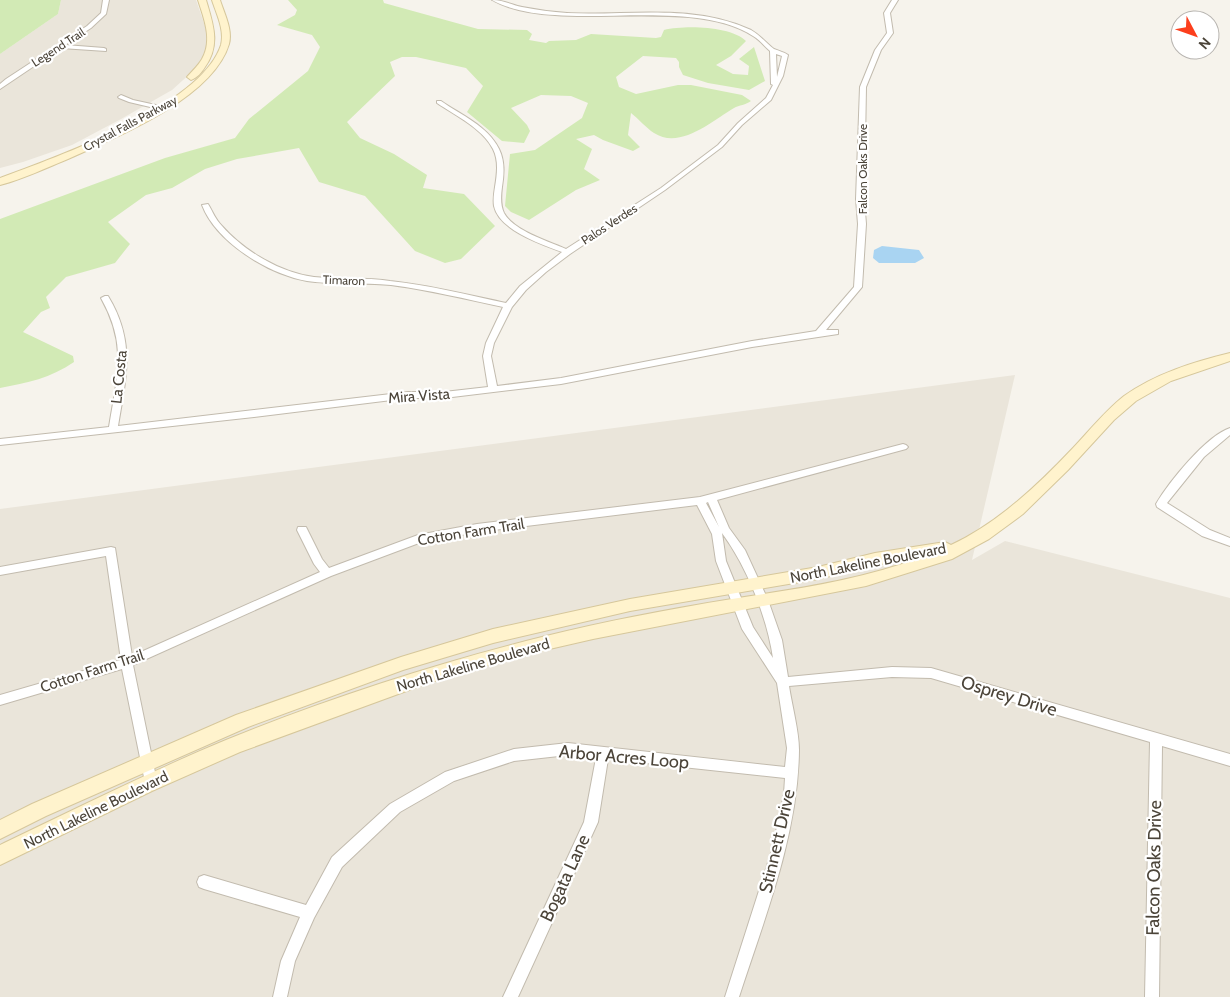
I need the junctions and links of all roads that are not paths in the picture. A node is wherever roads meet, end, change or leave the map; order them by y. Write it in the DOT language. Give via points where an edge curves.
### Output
graph roads {
  1 [pos="106,0"];
  2 [pos="202,0"];
  3 [pos="216,0"];
  4 [pos="495,0"];
  5 [pos="895,0"];
  6 [pos="60,46"];
  7 [pos="104,50"];
  8 [pos="773,50"];
  9 [pos="774,86"];
  10 [pos="0,87"];
  11 [pos="121,97"];
  12 [pos="439,102"];
  13 [pos="151,106"];
  14 [pos="163,108"];
  15 [pos="0,175"];
  16 [pos="0,182"];
  17 [pos="206,205"];
  18 [pos="567,252"];
  19 [pos="105,298"];
  20 [pos="508,306"];
  21 [pos="835,332"];
  22 [pos="819,333"];
  23 [pos="1230,357"];
  24 [pos="493,388"];
  25 [pos="113,429"];
  26 [pos="1228,434"];
  27 [pos="0,442"];
  28 [pos="903,447"];
  29 [pos="711,498"];
  30 [pos="700,501"];
  31 [pos="302,530"];
  32 [pos="1230,542"];
  33 [pos="0,571"];
  34 [pos="327,573"];
  35 [pos="730,588"];
  36 [pos="759,592"];
  37 [pos="738,604"];
  38 [pos="127,663"];
  39 [pos="782,682"];
  40 [pos="0,700"];
  41 [pos="1156,739"];
  42 [pos="603,753"];
  43 [pos="1230,760"];
  44 [pos="146,762"];
  45 [pos="792,773"];
  46 [pos="151,782"];
  47 [pos="0,830"];
  48 [pos="0,856"];
  49 [pos="204,882"];
  50 [pos="309,913"];
  51 [pos="280,997"];
  52 [pos="510,997"];
  53 [pos="732,997"];
  54 [pos="1152,997"];
  1 -- 6 [label="street, Legend Trail" via="101,17"];
  2 -- 13 [label="street, Crystal Falls Parkway" via="213,41 207,58 195,74"];
  3 -- 14 [label="street, Crystal Falls Parkway" via="225,33 221,57 200,82"];
  4 -- 8 [label="street, Palos Verdes" via="559,14 700,17 749,31"];
  5 -- 22 [label="street, Falcon Oaks Drive" via="887,13 890,33 878,50 863,87 858,287"];
  6 -- 7 [label="street"];
  6 -- 10 [label="street, Legend Trail"];
  8 -- 9 [label="street"];
  8 -- 9 [label="street, Palos Verdes" via="785,58"];
  9 -- 18 [label="street, Palos Verdes" via="764,104 720,146 663,190"];
  11 -- 13 [label="street"];
  12 -- 18 [label="street" via="487,136 496,149 501,166 498,206 502,214 517,228"];
  13 -- 14 [label="street"];
  13 -- 15 [label="street, Crystal Falls Parkway" via="82,145"];
  14 -- 16 [label="street, Crystal Falls Parkway" via="84,149"];
  17 -- 20 [label="street, Timaron" via="208,214 239,246 294,275 408,286"];
  18 -- 20 [label="street, Palos Verdes" via="532,279"];
  19 -- 25 [label="street, La Costa" via="122,336 125,354"];
  20 -- 24 [label="street, Palos Verdes" via="487,356"];
  21 -- 22 [label="street, Mira Vista"];
  22 -- 24 [label="street, Mira Vista" via="561,380"];
  23 -- 36 [label="street, North Lakeline Boulevard" via="1173,375 1131,398 1115,410 1042,489 1012,516 947,554 867,580"];
  24 -- 25 [label="street, Mira Vista"];
  25 -- 27 [label="street, Mira Vista"];
  26 -- 32 [label="street" via="1192,463 1160,504 1206,533"];
  28 -- 29 [label="street, Cotton Farm Trail"];
  29 -- 30 [label="street, Cotton Farm Trail"];
  29 -- 36 [label="street, Stinnett Drive"];
  30 -- 34 [label="street, Cotton Farm Trail" via="447,533 395,546"];
  30 -- 35 [label="street, Stinnett Drive" via="717,534"];
  31 -- 34 [label="street"];
  33 -- 38 [label="street" via="111,551"];
  34 -- 38 [label="street, Cotton Farm Trail"];
  35 -- 36 [label="street, North Lakeline Boulevard"];
  35 -- 37 [label="street, Stinnett Drive"];
  35 -- 44 [label="street, North Lakeline Boulevard" via="630,605 493,636 311,695"];
  36 -- 37 [label="street, North Lakeline Boulevard"];
  36 -- 39 [label="street, Stinnett Drive" via="776,640"];
  37 -- 39 [label="street, Stinnett Drive" via="748,629"];
  37 -- 46 [label="street, North Lakeline Boulevard" via="549,642 434,674 234,746"];
  38 -- 40 [label="street, Cotton Farm Trail"];
  38 -- 44 [label="street"];
  39 -- 41 [label="street, Osprey Drive" via="892,672 931,673"];
  39 -- 45 [label="street, Stinnett Drive" via="793,748"];
  41 -- 43 [label="street, Osprey Drive"];
  41 -- 54 [label="street, Falcon Oaks Drive"];
  42 -- 45 [label="street, Arbor Acres Loop"];
  42 -- 50 [label="street, Arbor Acres Loop" via="568,749 514,755 450,776 395,808 337,862"];
  42 -- 52 [label="street, Bogata Lane" via="591,822"];
  44 -- 46 [label="street"];
  44 -- 47 [label="street, North Lakeline Boulevard"];
  45 -- 53 [label="street, Stinnett Drive" via="779,850"];
  46 -- 48 [label="street, North Lakeline Boulevard"];
  49 -- 50 [label="street"];
  50 -- 51 [label="street, Arbor Acres Loop" via="288,961"];
}
